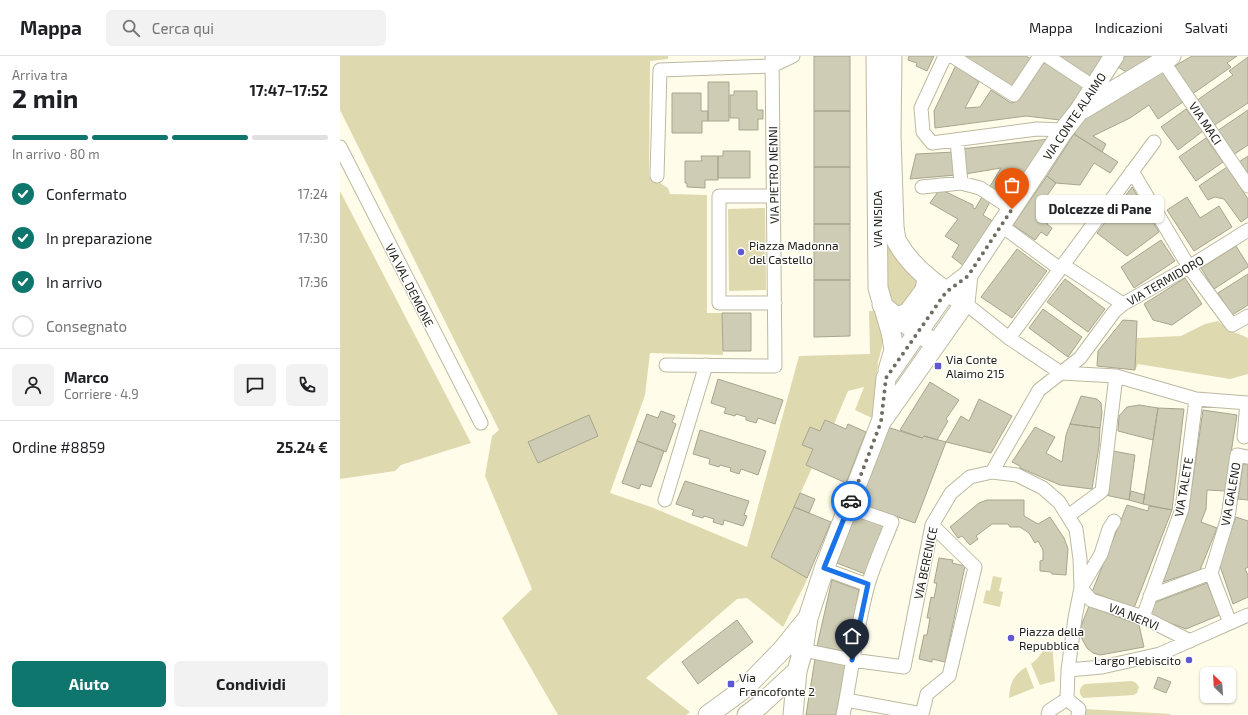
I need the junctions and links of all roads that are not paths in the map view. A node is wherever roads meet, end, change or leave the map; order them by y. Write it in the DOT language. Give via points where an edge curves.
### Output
graph roads {
  1 [pos="793,56"];
  2 [pos="876,56"];
  3 [pos="892,56"];
  4 [pos="945,56"];
  5 [pos="952,56"];
  6 [pos="1041,56"];
  7 [pos="1111,57"];
  8 [pos="1167,58"];
  9 [pos="772,61"];
  10 [pos="1094,87"];
  11 [pos="1079,112"];
  12 [pos="1064,130"];
  13 [pos="957,140"];
  14 [pos="1154,142"];
  15 [pos="340,147"];
  16 [pos="1132,171"];
  17 [pos="657,176"];
  18 [pos="961,183"];
  19 [pos="1248,186"];
  20 [pos="922,187"];
  21 [pos="773,196"];
  22 [pos="1012,209"];
  23 [pos="1002,226"];
  24 [pos="1248,230"];
  25 [pos="1062,267"];
  26 [pos="1189,267"];
  27 [pos="968,276"];
  28 [pos="927,278"];
  29 [pos="946,292"];
  30 [pos="775,303"];
  31 [pos="965,303"];
  32 [pos="1123,304"];
  33 [pos="889,311"];
  34 [pos="1248,316"];
  35 [pos="1232,325"];
  36 [pos="1248,327"];
  37 [pos="918,332"];
  38 [pos="1009,338"];
  39 [pos="935,344"];
  40 [pos="666,365"];
  41 [pos="706,365"];
  42 [pos="1061,373"];
  43 [pos="1116,376"];
  44 [pos="886,378"];
  45 [pos="1196,399"];
  46 [pos="1248,403"];
  47 [pos="881,422"];
  48 [pos="481,423"];
  49 [pos="1244,437"];
  50 [pos="1242,456"];
  51 [pos="992,472"];
  52 [pos="665,500"];
  53 [pos="849,507"];
  54 [pos="1068,516"];
  55 [pos="1114,521"];
  56 [pos="932,525"];
  57 [pos="824,568"];
  58 [pos="1211,572"];
  59 [pos="868,584"];
  60 [pos="1081,588"];
  61 [pos="1150,596"];
  62 [pos="1248,615"];
  63 [pos="1143,617"];
  64 [pos="808,618"];
  65 [pos="1230,623"];
  66 [pos="1190,641"];
  67 [pos="782,650"];
  68 [pos="803,650"];
  69 [pos="852,660"];
  70 [pos="797,670"];
  71 [pos="1068,670"];
  72 [pos="1067,699"];
  73 [pos="846,700"];
  74 [pos="893,712"];
  75 [pos="708,715"];
  76 [pos="747,715"];
  77 [pos="793,715"];
  78 [pos="843,715"];
  79 [pos="1048,715"];
  80 [pos="1078,715"];
  1 -- 9 [label="street"];
  2 -- 33 [label="main road, VIA NISIDA" via="878,288"];
  3 -- 28 [label="main road, VIA NISIDA" via="891,135 896,241"];
  4 -- 13 [label="street" via="921,108 923,132 932,143"];
  5 -- 6 [label="street" via="1014,95"];
  6 -- 10 [label="street"];
  7 -- 10 [label="main road, VIA CONTE ALAIMO"];
  8 -- 11 [label="main road"];
  8 -- 19 [label="street, VIA MACI"];
  9 -- 17 [label="street" via="660,70"];
  9 -- 21 [label="street, VIA PIETRO NENNI"];
  10 -- 11 [label="main road, VIA CONTE ALAIMO"];
  11 -- 12 [label="main road, VIA CONTE ALAIMO"];
  12 -- 13 [label="street" via="1037,129"];
  12 -- 22 [label="main road, VIA CONTE ALAIMO"];
  13 -- 18 [label="street"];
  14 -- 16 [label="street"];
  15 -- 48 [label="street, VIA VAL DEMONE"];
  16 -- 25 [label="street"];
  16 -- 26 [label="street"];
  18 -- 20 [label="street"];
  18 -- 22 [label="street" via="980,188"];
  21 -- 30 [label="street, VIA PIETRO NENNI"];
  21 -- 30 [label="street" via="719,196 719,303"];
  22 -- 23 [label="main road, VIA CONTE ALAIMO"];
  23 -- 25 [label="street"];
  23 -- 27 [label="main road, VIA CONTE ALAIMO"];
  24 -- 26 [label="street, VIA TERMIDORO"];
  25 -- 32 [label="street"];
  25 -- 38 [label="street"];
  26 -- 32 [label="street, VIA TERMIDORO"];
  26 -- 35 [label="street"];
  27 -- 29 [label="main road"];
  27 -- 31 [label="main road"];
  28 -- 29 [label="main road, VIA NISIDA"];
  28 -- 33 [label="main road" via="925,290 908,313"];
  29 -- 31 [label="main road, VIA NISIDA"];
  29 -- 37 [label="main road"];
  30 -- 41 [label="street, VIA PIETRO NENNI" via="775,366"];
  31 -- 38 [label="street"];
  31 -- 39 [label="main road"];
  32 -- 42 [label="street, VIA TERMIDORO" via="1114,312 1080,358"];
  33 -- 37 [label="main road"];
  33 -- 44 [label="main road, VIA NISIDA" via="894,350"];
  34 -- 35 [label="street"];
  35 -- 36 [label="street"];
  37 -- 39 [label="main road"];
  37 -- 44 [label="main road"];
  38 -- 42 [label="street"];
  39 -- 47 [label="main road"];
  40 -- 41 [label="street"];
  41 -- 52 [label="street"];
  42 -- 43 [label="street"];
  42 -- 51 [label="street, VIA TERMIDORO" via="1039,390"];
  43 -- 45 [label="street"];
  43 -- 54 [label="street" via="1102,491"];
  44 -- 47 [label="main road, VIA NISIDA"];
  45 -- 46 [label="street"];
  45 -- 61 [label="street, VIA TALETE" via="1182,510"];
  46 -- 49 [label="street"];
  47 -- 53 [label="main road"];
  50 -- 58 [label="street, VIA GALENO" via="1228,518"];
  51 -- 54 [label="street, VIA BERENICE" via="1017,475 1043,488 1059,502"];
  51 -- 56 [label="street, VIA BERENICE" via="970,477 951,493"];
  53 -- 57 [label="main road"];
  53 -- 59 [label="street" via="892,522"];
  54 -- 60 [label="street, VIA BERENICE" via="1076,529"];
  55 -- 60 [label="street" via="1101,554"];
  56 -- 69 [label="street, VIA BERENICE" via="904,667"];
  56 -- 74 [label="street" via="975,567 949,676 927,694 922,714"];
  57 -- 59 [label="street"];
  57 -- 64 [label="main road"];
  58 -- 61 [label="street"];
  58 -- 65 [label="street"];
  59 -- 69 [label="street"];
  60 -- 63 [label="street, VIA NERVI" via="1091,600"];
  60 -- 71 [label="street, VIA BERENICE" via="1074,618"];
  61 -- 63 [label="street, VIA TALETE"];
  62 -- 65 [label="street"];
  63 -- 66 [label="street, VIA NERVI"];
  64 -- 67 [label="main road"];
  64 -- 68 [label="main road"];
  65 -- 66 [label="street"];
  66 -- 71 [label="street" via="1160,654 1102,667"];
  67 -- 68 [label="street"];
  67 -- 75 [label="main road" via="745,688"];
  68 -- 69 [label="street"];
  68 -- 70 [label="main road"];
  69 -- 73 [label="street"];
  70 -- 76 [label="main road"];
  70 -- 77 [label="main road"];
  71 -- 72 [label="street, VIA BERENICE"];
  72 -- 79 [label="street" via="1049,710"];
  72 -- 80 [label="street" via="1079,709"];
  73 -- 74 [label="street"];
  73 -- 78 [label="street"];
}
